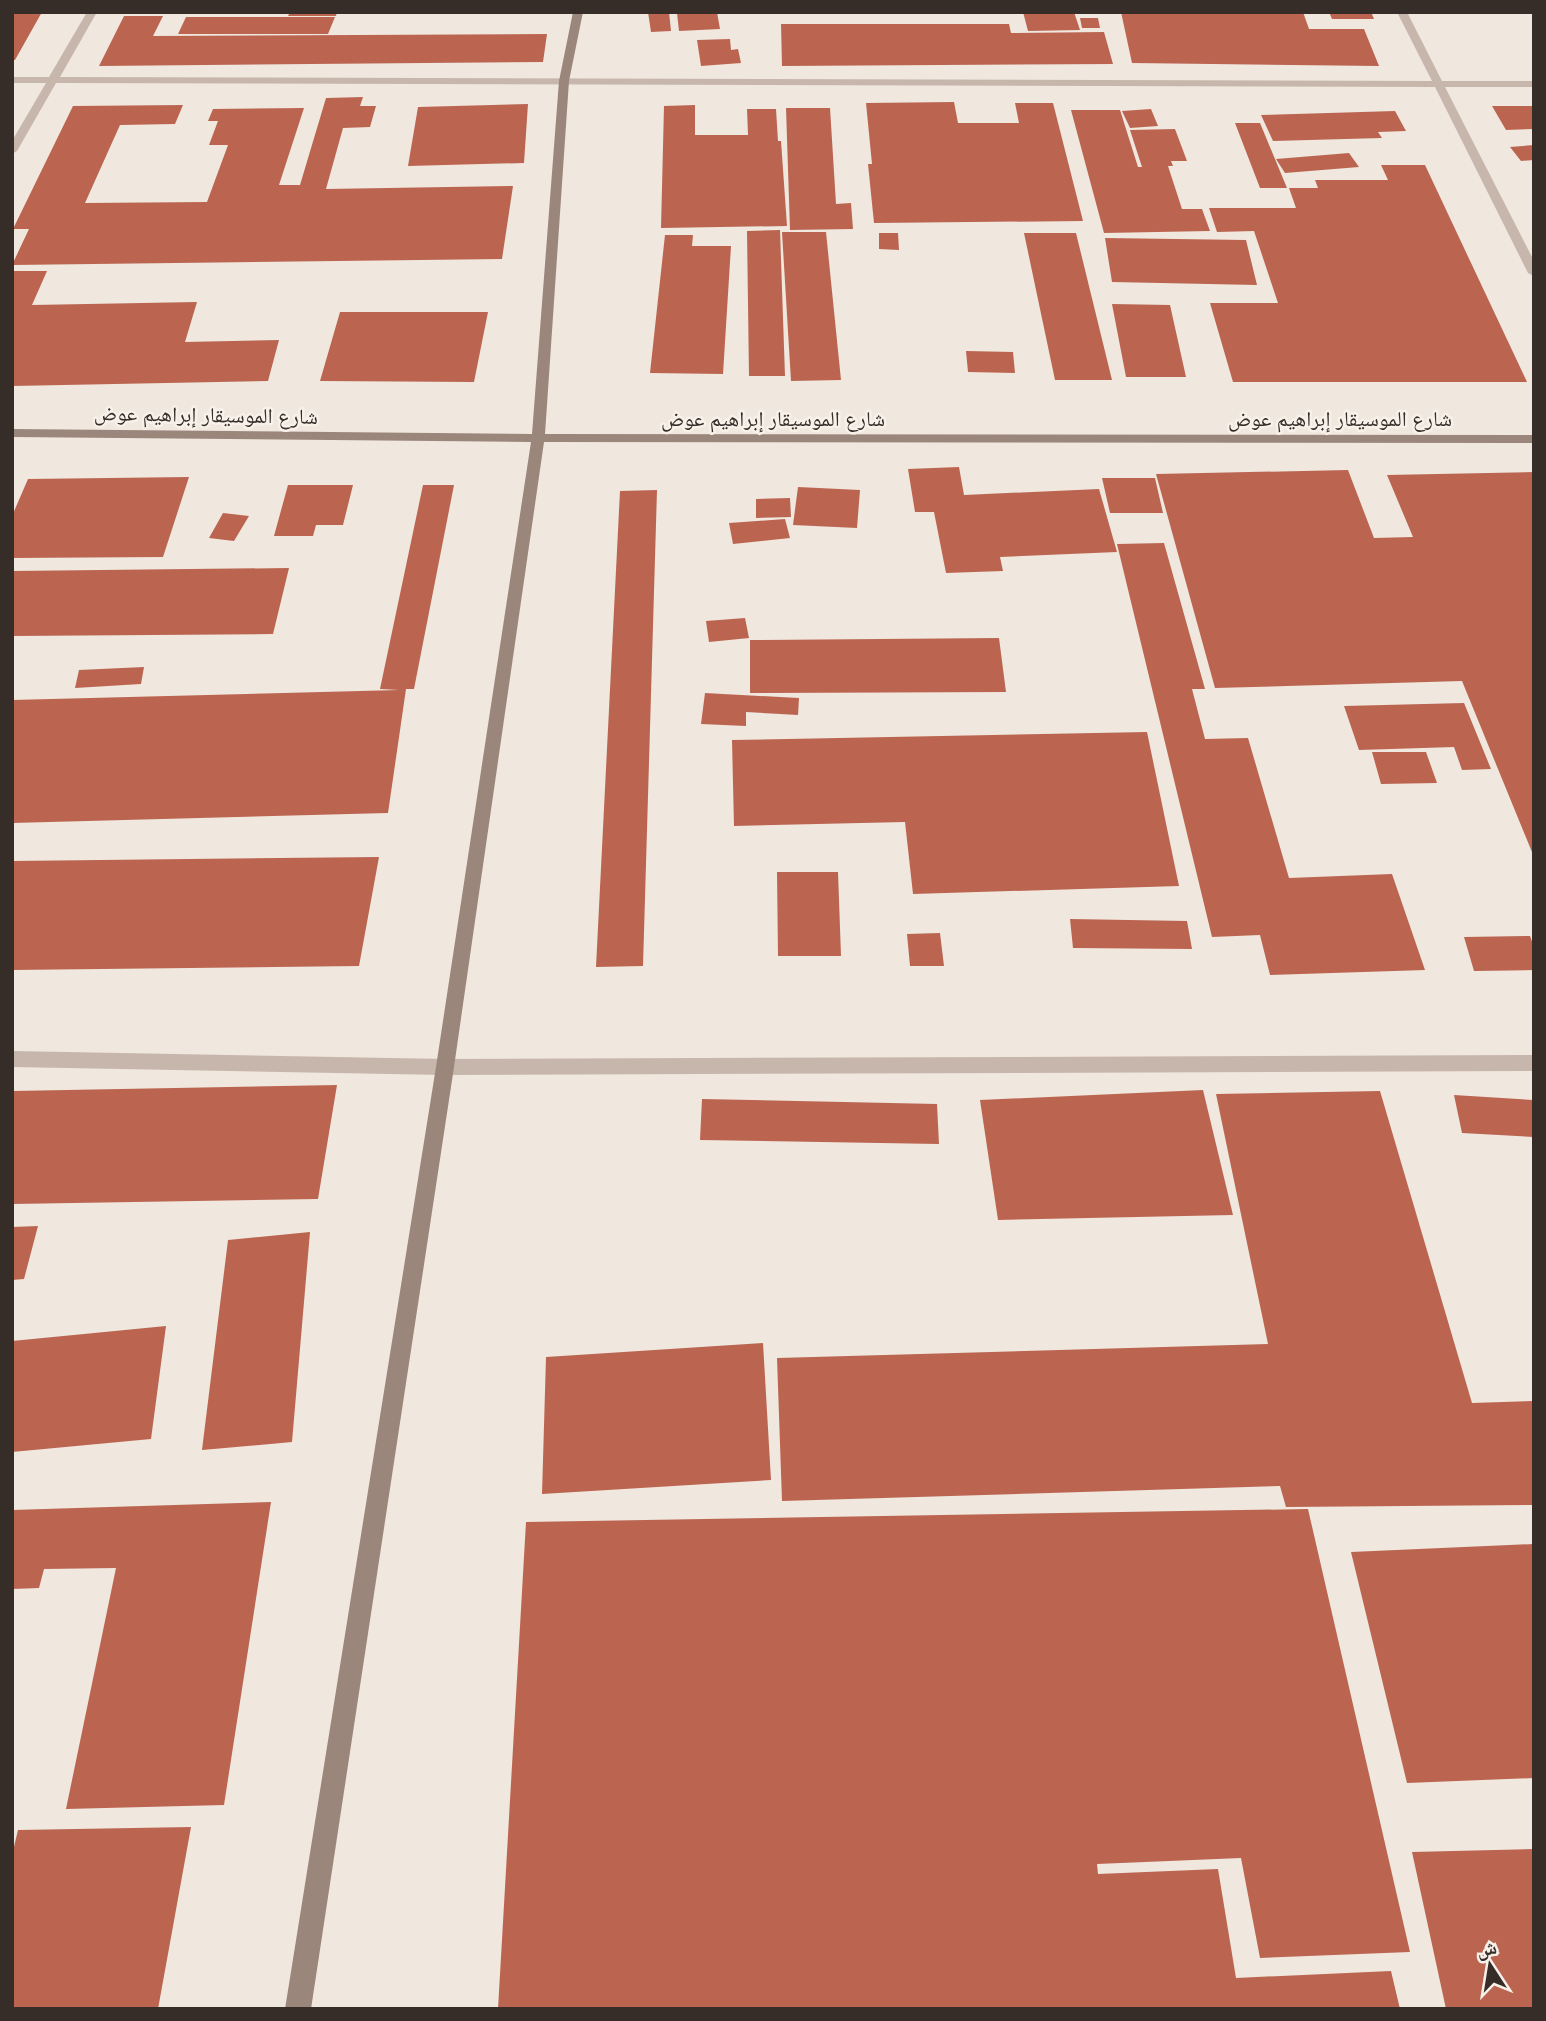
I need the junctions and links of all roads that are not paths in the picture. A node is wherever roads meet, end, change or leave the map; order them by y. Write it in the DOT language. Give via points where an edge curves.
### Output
graph roads {
  1 [pos="92,12"];
  2 [pos="578,12"];
  3 [pos="1402,12"];
  4 [pos="12,80"];
  5 [pos="53,80"];
  6 [pos="564,82"];
  7 [pos="1438,84"];
  8 [pos="1534,84"];
  9 [pos="12,151"];
  10 [pos="1534,273"];
  11 [pos="12,433"];
  12 [pos="538,438"];
  13 [pos="1534,439"];
  14 [pos="12,1059"];
  15 [pos="1534,1063"];
  16 [pos="445,1067"];
  17 [pos="298,2009"];
  1 -- 5 [label="lane"];
  2 -- 6 [label="street"];
  3 -- 7 [label="lane"];
  4 -- 5 [label="lane"];
  5 -- 6 [label="lane"];
  5 -- 9 [label="lane"];
  6 -- 7 [label="lane"];
  6 -- 12 [label="street"];
  7 -- 8 [label="lane"];
  7 -- 10 [label="lane"];
  11 -- 12 [label="street, شارع الموسيقار إبراهيم عوض"];
  12 -- 13 [label="street, شارع الموسيقار إبراهيم عوض"];
  12 -- 16 [label="street"];
  14 -- 16 [label="lane"];
  15 -- 16 [label="lane"];
  16 -- 17 [label="street"];
}
